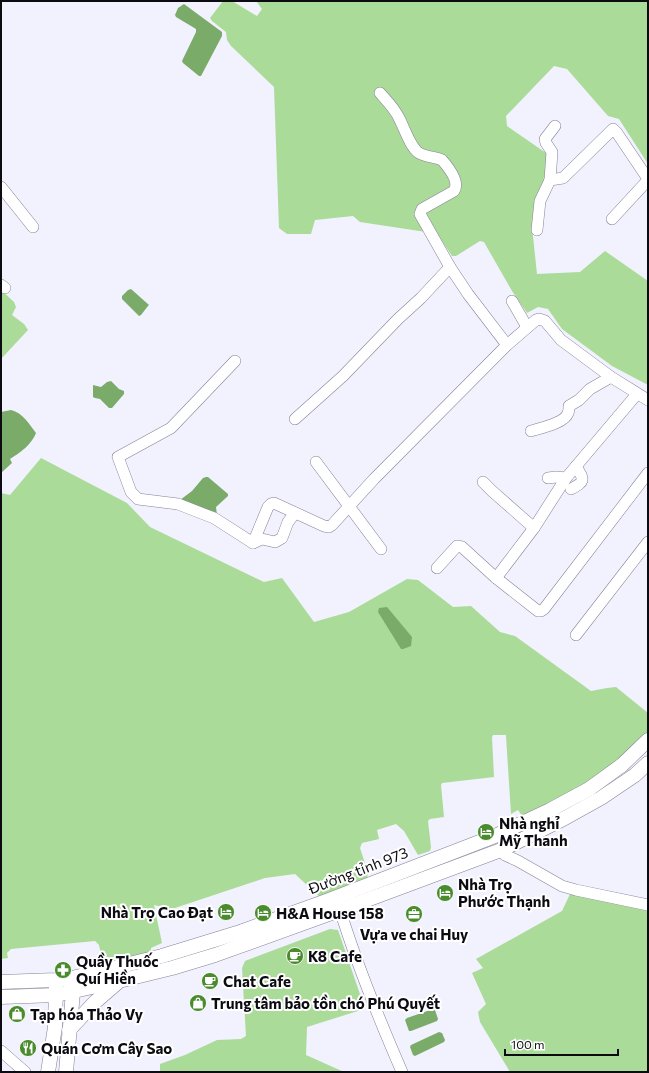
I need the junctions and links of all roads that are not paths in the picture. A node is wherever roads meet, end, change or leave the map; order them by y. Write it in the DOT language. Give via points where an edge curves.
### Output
graph roads {
  1 [pos="380,93"];
  2 [pos="555,126"];
  3 [pos="648,179"];
  4 [pos="550,180"];
  5 [pos="1,187"];
  6 [pos="612,219"];
  7 [pos="33,227"];
  8 [pos="537,230"];
  9 [pos="450,267"];
  10 [pos="512,301"];
  11 [pos="527,327"];
  12 [pos="506,345"];
  13 [pos="235,361"];
  14 [pos="610,377"];
  15 [pos="637,394"];
  16 [pos="648,400"];
  17 [pos="296,419"];
  18 [pos="531,431"];
  19 [pos="316,462"];
  20 [pos="576,466"];
  21 [pos="648,473"];
  22 [pos="548,478"];
  23 [pos="566,478"];
  24 [pos="483,482"];
  25 [pos="571,489"];
  26 [pos="349,506"];
  27 [pos="295,513"];
  28 [pos="534,528"];
  29 [pos="648,542"];
  30 [pos="252,543"];
  31 [pos="381,549"];
  32 [pos="437,568"];
  33 [pos="496,578"];
  34 [pos="576,635"];
  35 [pos="648,740"];
  36 [pos="648,763"];
  37 [pos="495,836"];
  38 [pos="501,850"];
  39 [pos="648,905"];
  40 [pos="334,907"];
  41 [pos="302,916"];
  42 [pos="72,978"];
  43 [pos="56,980"];
  44 [pos="1,982"];
  45 [pos="119,982"];
  46 [pos="73,992"];
  47 [pos="56,995"];
  48 [pos="1,997"];
  49 [pos="69,1030"];
  50 [pos="1,1051"];
  51 [pos="25,1072"];
  52 [pos="48,1072"];
  53 [pos="66,1072"];
  54 [pos="402,1072"];
  1 -- 9 [label="street" via="399,117 417,152 442,160 455,179 454,191 422,210 420,214"];
  2 -- 4 [label="street" via="545,139 552,152"];
  3 -- 4 [label="street" via="613,129 563,178"];
  3 -- 6 [label="street"];
  4 -- 8 [label="street" via="540,201"];
  5 -- 7 [label="street"];
  9 -- 12 [label="street"];
  9 -- 17 [label="street" via="343,376"];
  10 -- 11 [label="street"];
  11 -- 12 [label="street"];
  11 -- 14 [label="street" via="536,320 545,320 561,340"];
  12 -- 26 [label="street"];
  13 -- 30 [label="street" via="171,428 118,457 131,492 138,499 178,504 214,518"];
  14 -- 15 [label="street"];
  14 -- 18 [label="street" via="569,406 568,414 562,420"];
  15 -- 16 [label="street"];
  15 -- 20 [label="street"];
  19 -- 26 [label="street"];
  20 -- 23 [label="street"];
  20 -- 25 [label="street" via="582,481"];
  21 -- 33 [label="street" via="544,610 538,610"];
  22 -- 23 [label="street"];
  23 -- 28 [label="street"];
  24 -- 28 [label="street"];
  26 -- 27 [label="street" via="329,527"];
  26 -- 31 [label="street"];
  27 -- 30 [label="street" via="288,522 282,538 275,542 262,539"];
  27 -- 30 [label="street" via="271,504"];
  28 -- 33 [label="street"];
  29 -- 34 [label="street"];
  32 -- 33 [label="street" via="459,546"];
  35 -- 37 [label="main road, Đường tỉnh 973" via="622,765 589,789"];
  36 -- 38 [label="main road, Đường tỉnh 973" via="601,798"];
  37 -- 38 [label="main road"];
  37 -- 40 [label="main road, Đường tỉnh 973"];
  38 -- 39 [label="street" via="505,855 562,886"];
  38 -- 40 [label="main road, Đường tỉnh 973"];
  40 -- 41 [label="main road, Đường tỉnh 973"];
  40 -- 54 [label="street"];
  41 -- 42 [label="main road, Đường tỉnh 973" via="162,956"];
  41 -- 45 [label="main road, Đường tỉnh 973" via="208,957"];
  42 -- 43 [label="main road, Đường tỉnh 973"];
  42 -- 46 [label="main road"];
  43 -- 44 [label="main road, Đường tỉnh 973"];
  43 -- 47 [label="main road"];
  45 -- 46 [label="main road, Đường tỉnh 973"];
  45 -- 49 [label="main road" via="95,1002"];
  46 -- 47 [label="main road, Đường tỉnh 973"];
  46 -- 49 [label="main road"];
  47 -- 48 [label="main road, Đường tỉnh 973"];
  47 -- 52 [label="main road" via="55,1027"];
  49 -- 53 [label="main road"];
  50 -- 51 [label="street"];
}
